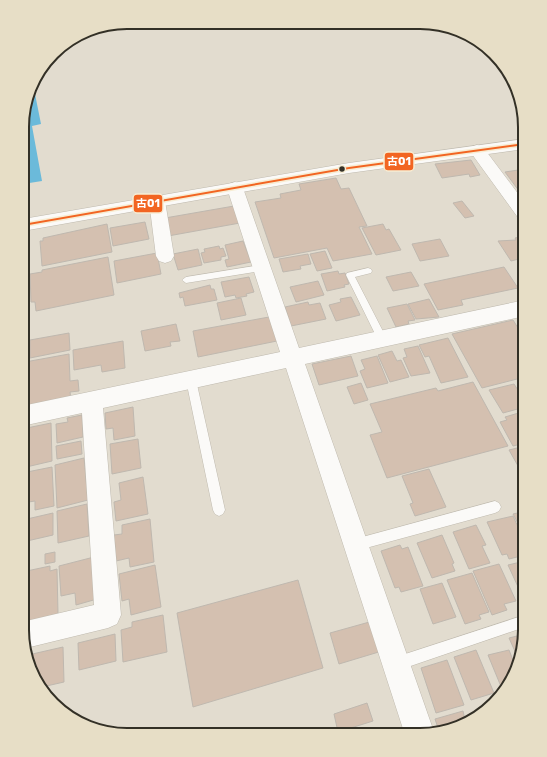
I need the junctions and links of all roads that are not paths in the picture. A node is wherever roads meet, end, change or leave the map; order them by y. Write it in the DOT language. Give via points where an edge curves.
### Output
graph roads {
  1 [pos="518,145"];
  2 [pos="477,150"];
  3 [pos="235,188"];
  4 [pos="157,201"];
  5 [pos="518,206"];
  6 [pos="29,224"];
  7 [pos="165,256"];
  8 [pos="261,268"];
  9 [pos="368,271"];
  10 [pos="186,280"];
  11 [pos="518,310"];
  12 [pos="382,339"];
  13 [pos="292,358"];
  14 [pos="191,380"];
  15 [pos="92,401"];
  16 [pos="29,414"];
  17 [pos="495,507"];
  18 [pos="219,510"];
  19 [pos="355,545"];
  20 [pos="518,622"];
  21 [pos="29,634"];
  22 [pos="396,664"];
  23 [pos="418,728"];
  1 -- 2 [label="main road"];
  2 -- 3 [label="main road" via="349,168"];
  2 -- 5 [label="street"];
  3 -- 4 [label="main road"];
  3 -- 8 [label="street"];
  4 -- 6 [label="main road"];
  4 -- 7 [label="street"];
  8 -- 10 [label="lane"];
  8 -- 13 [label="street"];
  9 -- 12 [label="lane" via="350,275"];
  11 -- 12 [label="street"];
  12 -- 13 [label="street"];
  13 -- 14 [label="street"];
  13 -- 19 [label="street"];
  14 -- 15 [label="street"];
  14 -- 18 [label="lane"];
  15 -- 16 [label="street"];
  15 -- 21 [label="street" via="108,615"];
  17 -- 19 [label="lane"];
  19 -- 22 [label="street"];
  20 -- 22 [label="lane"];
  22 -- 23 [label="street"];
}
